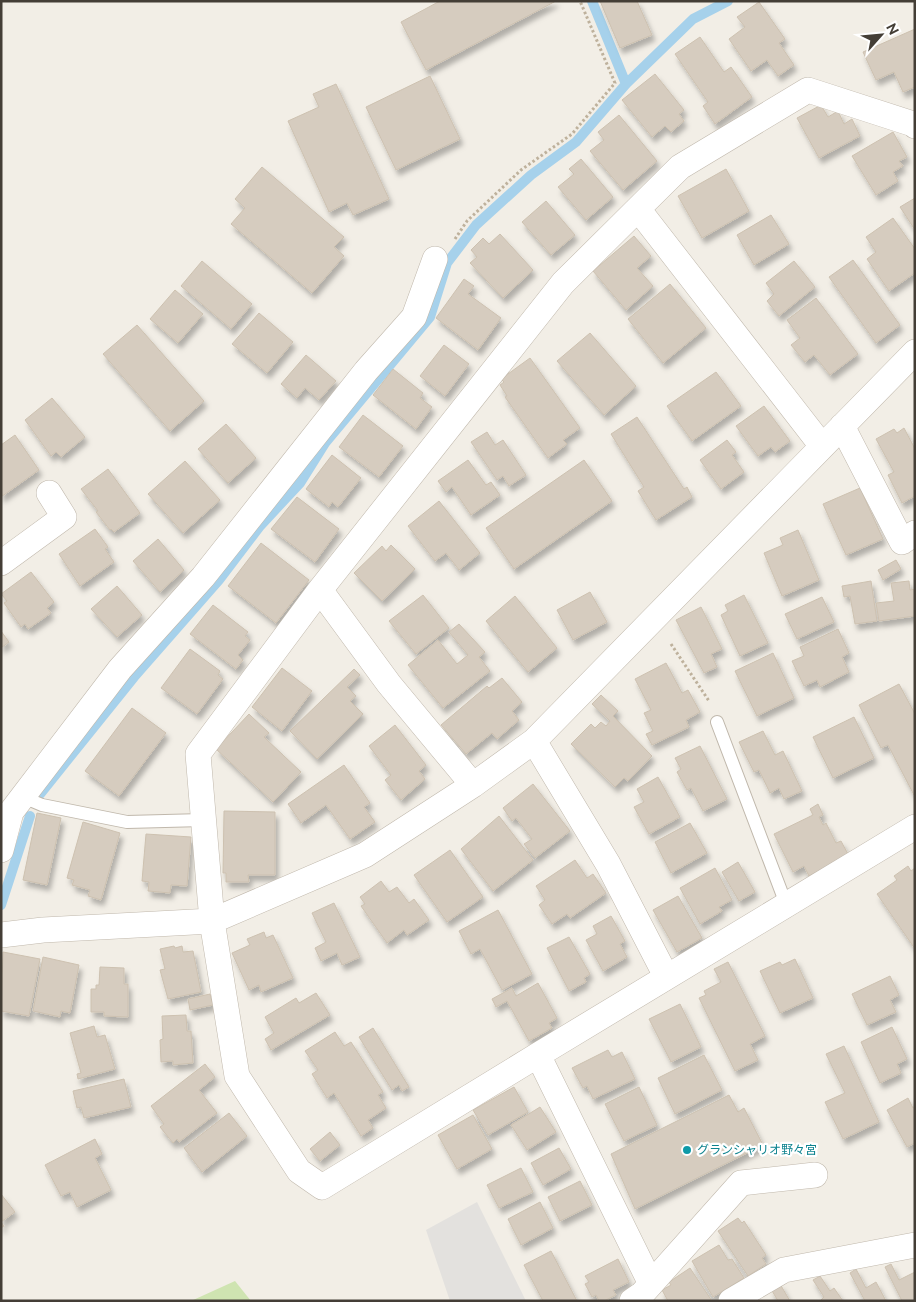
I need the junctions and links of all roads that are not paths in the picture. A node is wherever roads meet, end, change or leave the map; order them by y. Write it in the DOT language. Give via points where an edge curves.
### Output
graph roads {
  1 [pos="915,126"];
  2 [pos="638,209"];
  3 [pos="435,259"];
  4 [pos="915,352"];
  5 [pos="842,426"];
  6 [pos="822,446"];
  7 [pos="49,493"];
  8 [pos="915,533"];
  9 [pos="1,563"];
  10 [pos="320,590"];
  11 [pos="717,722"];
  12 [pos="534,741"];
  13 [pos="473,785"];
  14 [pos="12,805"];
  15 [pos="203,820"];
  16 [pos="915,827"];
  17 [pos="1,850"];
  18 [pos="786,904"];
  19 [pos="212,921"];
  20 [pos="1,935"];
  21 [pos="666,976"];
  22 [pos="538,1055"];
  23 [pos="815,1175"];
  24 [pos="915,1245"];
  25 [pos="643,1295"];
  26 [pos="731,1301"];
  1 -- 2 [label="street" via="808,90 680,167"];
  2 -- 6 [label="street"];
  2 -- 10 [label="street" via="563,283"];
  3 -- 14 [label="street" via="414,317 366,371 203,577 120,669"];
  4 -- 5 [label="street"];
  5 -- 6 [label="street"];
  5 -- 8 [label="street" via="902,542"];
  6 -- 12 [label="street"];
  7 -- 9 [label="street" via="64,517"];
  10 -- 13 [label="street" via="389,684"];
  10 -- 15 [label="street" via="198,754"];
  11 -- 18 [label="lane"];
  12 -- 13 [label="street"];
  12 -- 21 [label="street" via="608,864"];
  13 -- 19 [label="street" via="365,855"];
  14 -- 15 [label="lane" via="42,806 127,822"];
  14 -- 17 [label="street"];
  15 -- 19 [label="street"];
  16 -- 18 [label="street"];
  18 -- 21 [label="street"];
  19 -- 20 [label="street"];
  19 -- 22 [label="street" via="237,1076 299,1171 322,1187"];
  21 -- 22 [label="street"];
  22 -- 25 [label="street"];
  23 -- 25 [label="street" via="741,1183"];
  24 -- 26 [label="street" via="784,1270"];
}
